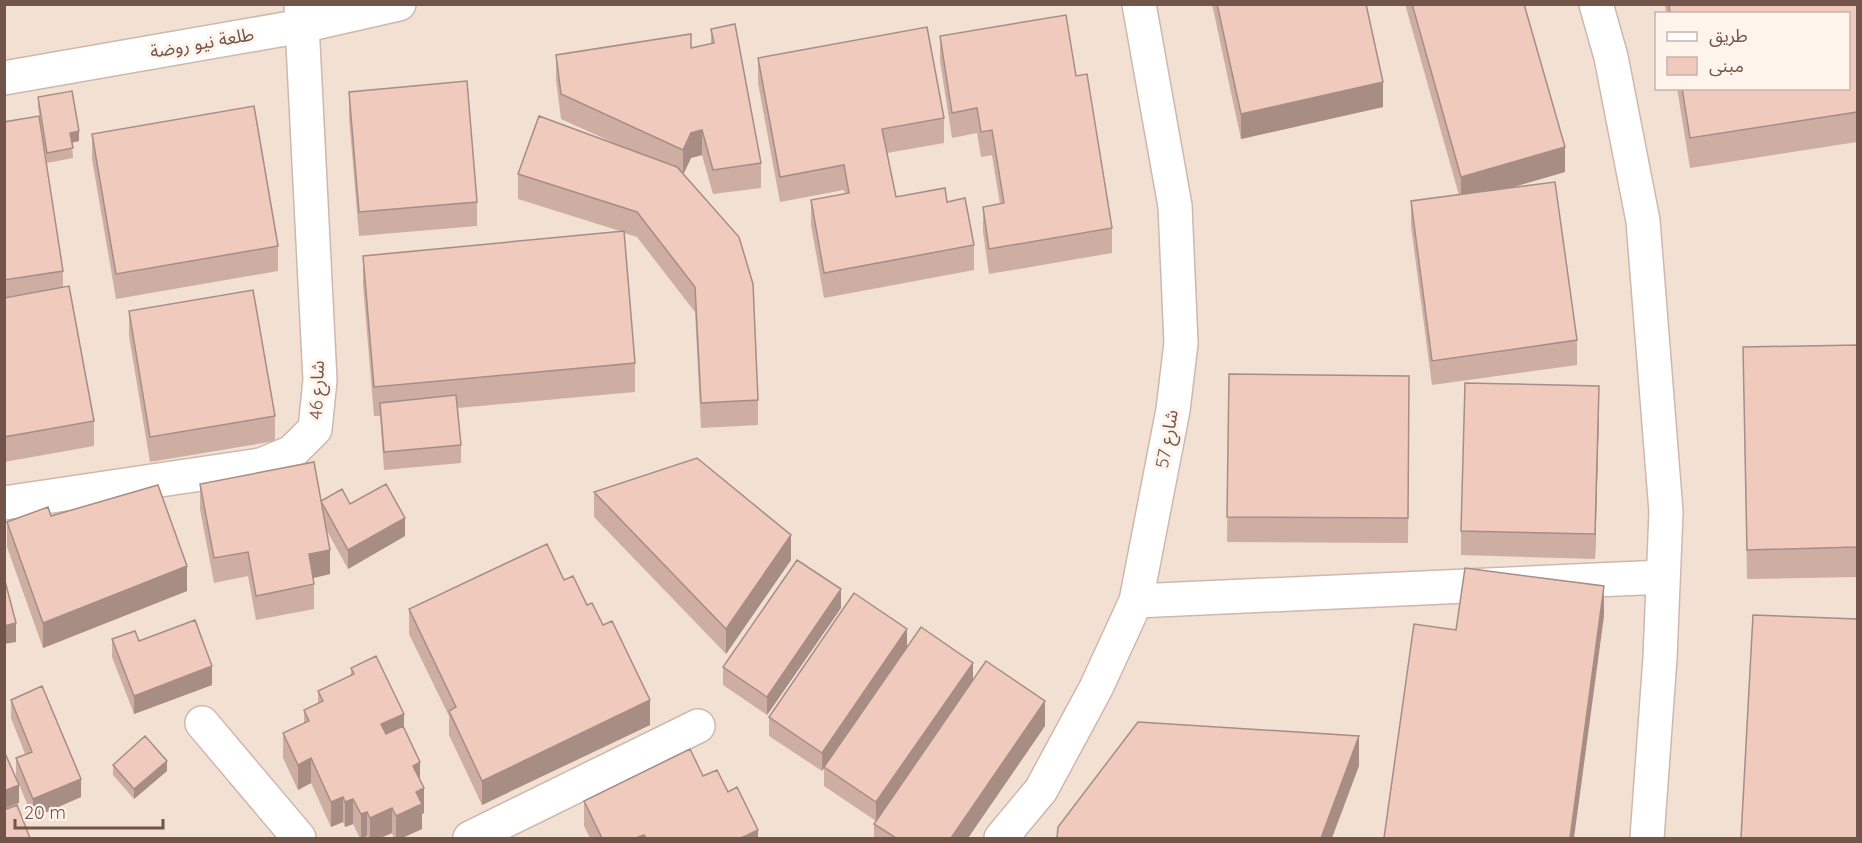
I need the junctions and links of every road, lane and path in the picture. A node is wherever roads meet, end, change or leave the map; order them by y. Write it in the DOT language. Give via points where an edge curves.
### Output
graph roads {
  1 [pos="399,4"];
  2 [pos="1139,4"];
  3 [pos="1596,4"];
  4 [pos="301,15"];
  5 [pos="4,78"];
  6 [pos="4,503"];
  7 [pos="1663,577"];
  8 [pos="1136,602"];
  9 [pos="202,723"];
  10 [pos="698,726"];
  11 [pos="299,838"];
  12 [pos="470,838"];
  13 [pos="1001,838"];
  14 [pos="1647,838"];
  1 -- 4 [label="street, طلعة نيو روضة"];
  2 -- 8 [label="street, شارع 57" via="1175,206 1181,343 1173,410"];
  3 -- 7 [label="street" via="1611,57 1643,221 1665,512"];
  4 -- 5 [label="street, طلعة نيو روضة"];
  4 -- 6 [label="street, شارع 46" via="320,380 315,429 292,452 261,465"];
  7 -- 8 [label="street"];
  7 -- 14 [label="street"];
  8 -- 13 [label="street, شارع 57" via="1096,688 1041,789"];
  9 -- 11 [label="street"];
  10 -- 12 [label="street"];
}
